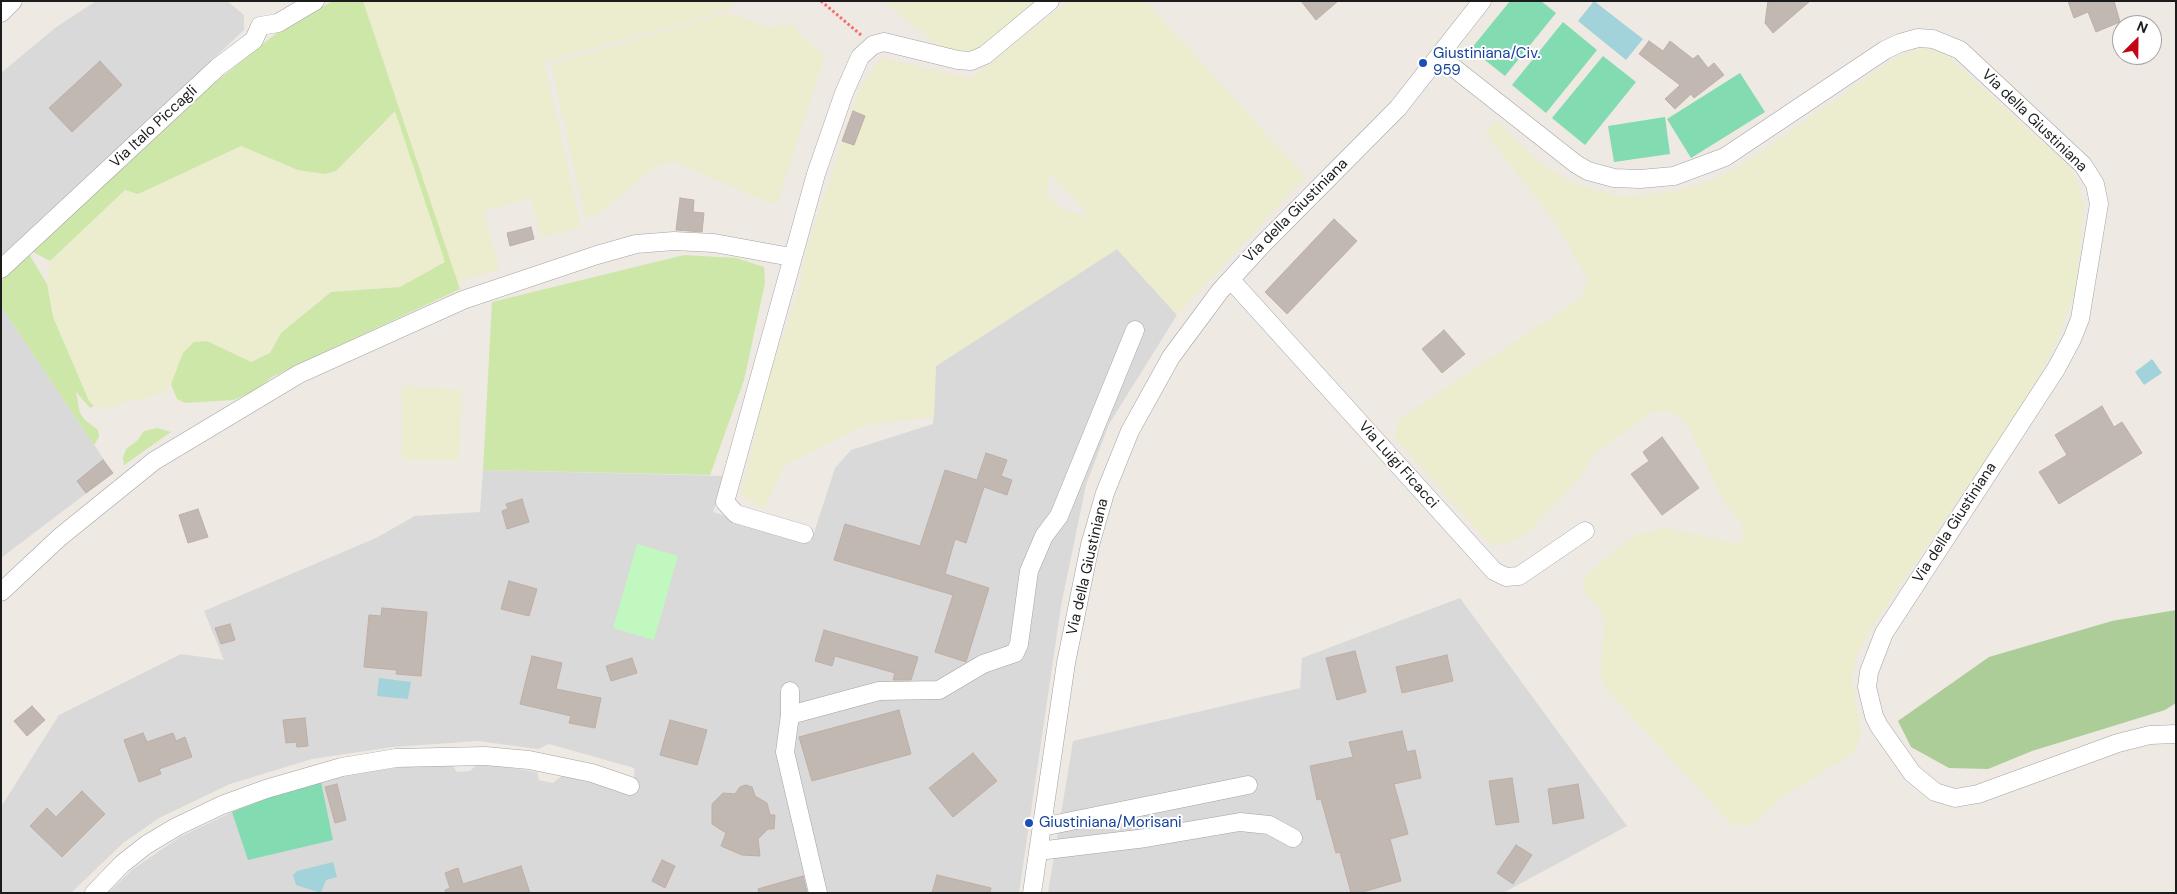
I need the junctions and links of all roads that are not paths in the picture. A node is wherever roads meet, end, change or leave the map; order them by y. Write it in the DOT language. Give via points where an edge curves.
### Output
graph roads {
  1 [pos="14,1"];
  2 [pos="315,1"];
  3 [pos="1050,1"];
  4 [pos="1482,1"];
  5 [pos="1,13"];
  6 [pos="1440,57"];
  7 [pos="791,257"];
  8 [pos="1,269"];
  9 [pos="1231,280"];
  10 [pos="1135,330"];
  11 [pos="1585,531"];
  12 [pos="804,534"];
  13 [pos="1,592"];
  14 [pos="790,691"];
  15 [pos="790,714"];
  16 [pos="2176,734"];
  17 [pos="1248,784"];
  18 [pos="630,786"];
  19 [pos="1042,827"];
  20 [pos="1293,838"];
  21 [pos="1038,851"];
  22 [pos="94,893"];
  23 [pos="818,893"];
  24 [pos="1032,893"];
  1 -- 5 [label="street"];
  2 -- 8 [label="street, Via Italo Piccagli" via="278,23 260,26 254,40 218,67"];
  3 -- 7 [label="street" via="985,55 971,61 884,42 873,45 860,57 816,174"];
  4 -- 6 [label="street, Via della Giustiniana"];
  6 -- 9 [label="street, Via della Giustiniana" via="1393,114 1272,234"];
  6 -- 16 [label="street, Via della Giustiniana" via="1576,164 1614,178 1640,179 1674,176 1725,157 1900,43 1918,38 1933,39 1960,50 2083,165 2095,184 2099,204 2080,319 2072,339 2056,369 1884,633 1868,672 1867,687 1874,716 1912,773 1935,792 1955,798 1978,794 2118,743 2150,735"];
  7 -- 12 [label="street" via="725,502 736,514"];
  7 -- 13 [label="street" via="714,243 674,241 636,244 455,304 299,374 154,461 60,537"];
  9 -- 11 [label="street, Via Luigi Ficacci" via="1494,571 1506,577 1519,576"];
  9 -- 19 [label="street, Via della Giustiniana" via="1162,370 1130,431 1105,493 1090,545 1070,643"];
  10 -- 15 [label="street" via="1059,516 1044,536 1030,571 1015,653 983,664 939,690 879,691"];
  14 -- 15 [label="street"];
  15 -- 23 [label="street" via="785,752"];
  17 -- 19 [label="street"];
  18 -- 22 [label="street" via="592,773 485,756 396,758 342,767 257,792 176,827 122,864"];
  19 -- 21 [label="street, Via della Giustiniana"];
  20 -- 21 [label="street" via="1268,825 1240,822"];
  21 -- 24 [label="street, Via della Giustiniana"];
}
